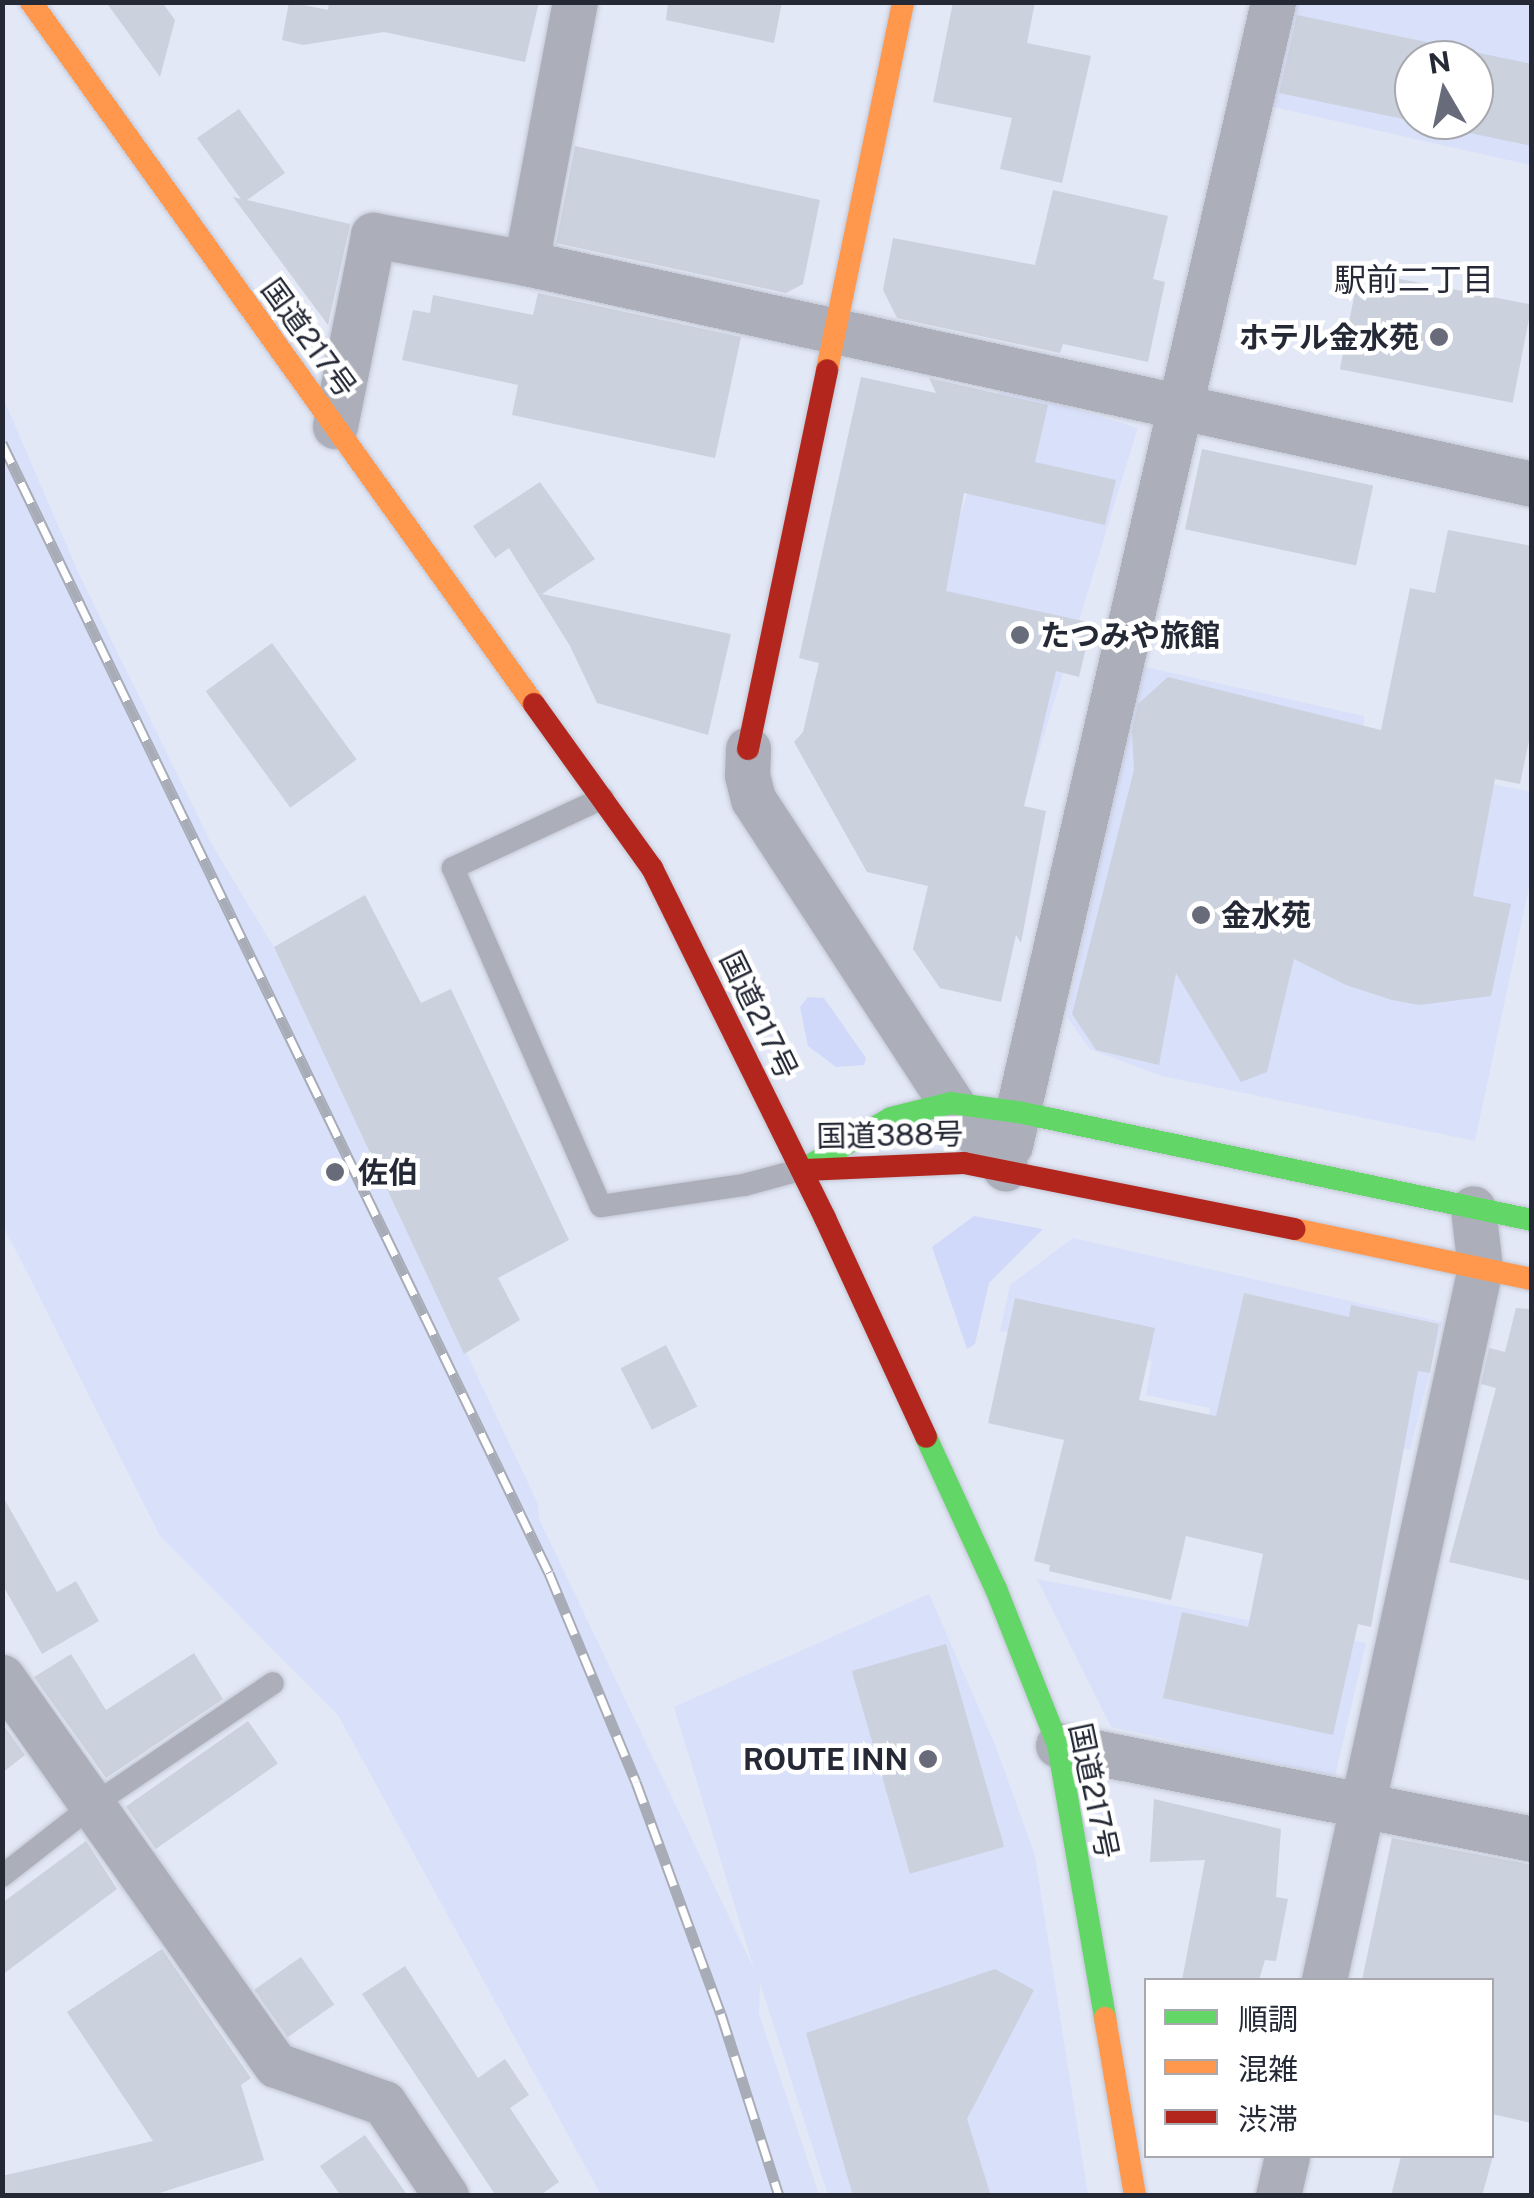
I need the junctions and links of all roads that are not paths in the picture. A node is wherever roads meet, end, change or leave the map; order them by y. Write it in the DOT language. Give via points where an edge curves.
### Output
graph roads {
  1 [pos="31,2"];
  2 [pos="575,2"];
  3 [pos="903,2"];
  4 [pos="1274,2"];
  5 [pos="526,264"];
  6 [pos="835,331"];
  7 [pos="1177,406"];
  8 [pos="335,426"];
  9 [pos="1532,484"];
  10 [pos="748,749"];
  11 [pos="602,798"];
  12 [pos="951,1103"];
  13 [pos="1018,1112"];
  14 [pos="1005,1168"];
  15 [pos="802,1170"];
  16 [pos="1473,1208"];
  17 [pos="1532,1220"];
  18 [pos="1480,1268"];
  19 [pos="1532,1278"];
  20 [pos="2,1677"];
  21 [pos="273,1683"];
  22 [pos="1058,1745"];
  23 [pos="93,1805"];
  24 [pos="1361,1806"];
  25 [pos="1532,1838"];
  26 [pos="2,1876"];
  27 [pos="1324,1978"];
  28 [pos="1287,2158"];
  29 [pos="446,2196"];
  30 [pos="1135,2196"];
  31 [pos="1278,2196"];
  1 -- 8 [label="main road, 国道217号"];
  2 -- 5 [label="street"];
  3 -- 6 [label="main road"];
  4 -- 7 [label="street" via="1195,357"];
  5 -- 6 [label="street"];
  5 -- 8 [label="street" via="373,235"];
  6 -- 7 [label="street"];
  6 -- 10 [label="main road"];
  7 -- 9 [label="street"];
  7 -- 13 [label="street"];
  8 -- 11 [label="main road, 国道217号"];
  10 -- 12 [label="street" via="753,800"];
  11 -- 15 [label="main road, 国道217号" via="652,868"];
  11 -- 15 [label="lane" via="453,868 602,1206"];
  12 -- 13 [label="main road, 国道388号"];
  12 -- 14 [label="street"];
  12 -- 15 [label="main road, 国道388号" via="891,1118"];
  13 -- 14 [label="street"];
  13 -- 16 [label="main road, 国道388号"];
  14 -- 15 [label="main road, 国道388号" via="964,1163"];
  14 -- 18 [label="main road, 国道388号"];
  15 -- 22 [label="main road, 国道217号" via="996,1589"];
  16 -- 17 [label="main road, 国道388号"];
  16 -- 18 [label="street"];
  18 -- 19 [label="main road, 国道388号"];
  18 -- 24 [label="street"];
  20 -- 23 [label="street"];
  21 -- 23 [label="lane"];
  22 -- 24 [label="street"];
  22 -- 30 [label="main road, 国道217号"];
  23 -- 26 [label="lane"];
  23 -- 29 [label="street" via="276,2065 384,2103"];
  24 -- 25 [label="street"];
  24 -- 27 [label="street"];
  28 -- 31 [label="street"];
}
